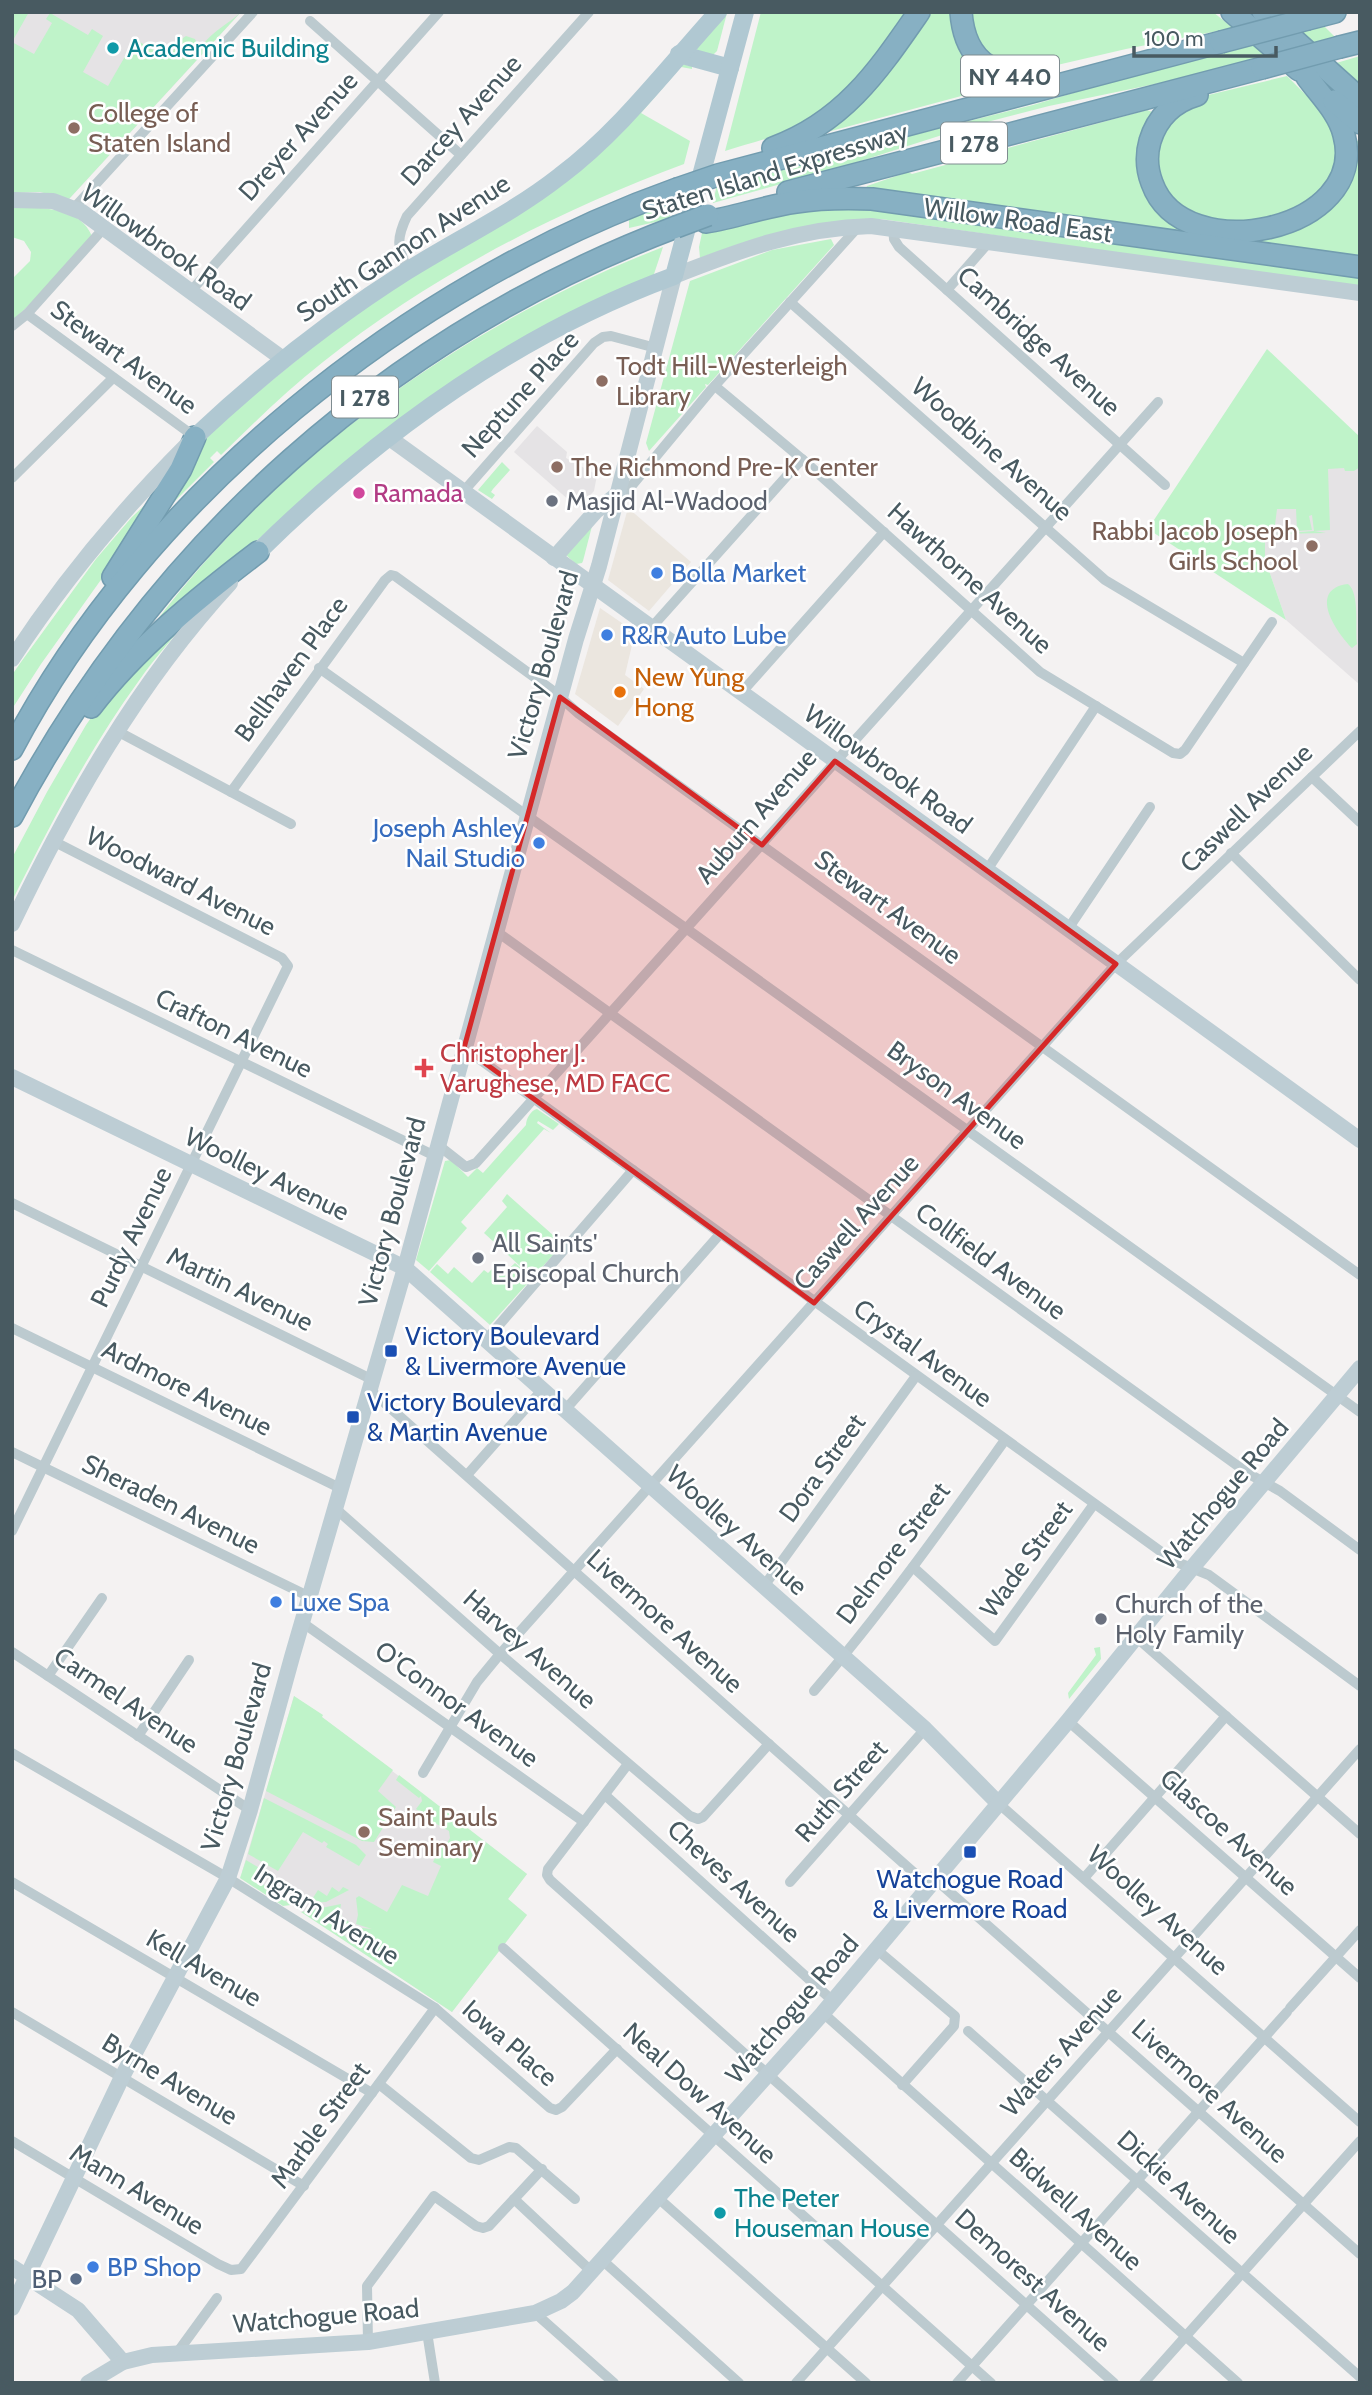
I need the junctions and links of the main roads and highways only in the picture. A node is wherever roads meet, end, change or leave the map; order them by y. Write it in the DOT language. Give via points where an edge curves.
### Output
graph roads {
  1 [pos="718,12"];
  2 [pos="745,12"];
  3 [pos="919,12"];
  4 [pos="961,12"];
  5 [pos="1233,12"];
  6 [pos="1263,12"];
  7 [pos="1335,12"];
  8 [pos="1350,44"];
  9 [pos="679,54"];
  10 [pos="730,68"];
  11 [pos="1258,70"];
  12 [pos="1097,73"];
  13 [pos="1307,77"];
  14 [pos="1360,99"];
  15 [pos="1360,123"];
  16 [pos="718,175"];
  17 [pos="707,219"];
  18 [pos="1360,267"];
  19 [pos="195,437"];
  20 [pos="258,552"];
  21 [pos="62,665"];
  22 [pos="12,748"];
  23 [pos="33,776"];
  24 [pos="12,816"];
  1 -- 9 [label="main road, South Gannon Avenue"];
  2 -- 10 [label="main road, Victory Boulevard"];
  3 -- 16 [label="highway" via="873,76 835,114 799,137 754,153"];
  4 -- 12 [label="highway, NY 440" via="973,50 1002,74 1032,78"];
  5 -- 13 [label="highway"];
  6 -- 14 [label="highway"];
  7 -- 12 [label="highway, Staten Island Expressway / I 278, bridge"];
  8 -- 11 [label="highway, Staten Island Expressway / I 278, bridge"];
  9 -- 10 [label="main road"];
  9 -- 19 [label="main road, South Gannon Avenue" via="616,126 560,177 364,299 283,359"];
  10 -- 20 [label="main road, Victory Boulevard" via="674,276 534,342 460,387 388,437"];
  11 -- 13 [label="highway" via="1238,84 1180,102 1154,129 1148,152 1152,182 1167,207 1186,221 1233,231 1273,226 1310,211 1333,191 1345,166 1346,141 1338,118"];
  11 -- 17 [label="highway, Staten Island Expressway / I 278" via="834,179"];
  12 -- 16 [label="highway, Staten Island Expressway / I 278"];
  13 -- 15 [label="highway"];
  16 -- 21 [label="highway, Staten Island Expressway / I 278, bridge" via="592,223 497,270 328,381 251,447 180,518"];
  17 -- 18 [label="highway" via="736,217 794,202 872,199"];
  17 -- 23 [label="highway, Staten Island Expressway / I 278, bridge" via="671,229 579,268 477,323 382,385 293,457 211,536 139,620 77,704"];
  19 -- 21 [label="highway" via="139,538 76,630"];
  20 -- 23 [label="highway" via="214,585 121,671"];
  21 -- 22 [label="highway, Staten Island Expressway / I 278"];
  23 -- 24 [label="highway, Staten Island Expressway / I 278"];
}
